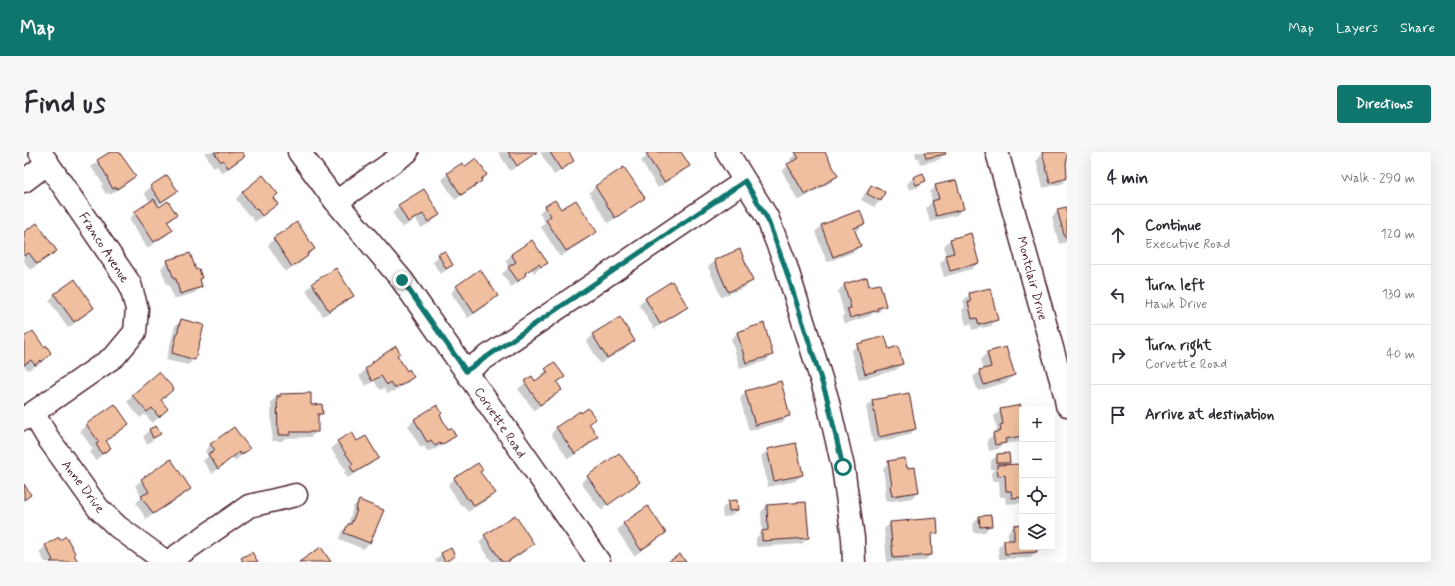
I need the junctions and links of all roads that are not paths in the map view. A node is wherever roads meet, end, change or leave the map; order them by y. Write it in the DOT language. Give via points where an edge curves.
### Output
graph roads {
  1 [pos="299,152"];
  2 [pos="407,152"];
  3 [pos="727,152"];
  4 [pos="997,152"];
  5 [pos="44,158"];
  6 [pos="24,181"];
  7 [pos="745,181"];
  8 [pos="336,202"];
  9 [pos="466,371"];
  10 [pos="1067,405"];
  11 [pos="28,416"];
  12 [pos="296,495"];
  13 [pos="167,562"];
  14 [pos="599,562"];
  15 [pos="854,562"];
  1 -- 8 [label="street, Corvette Road"];
  2 -- 8 [label="street"];
  3 -- 7 [label="street"];
  4 -- 10 [label="street, Montclair Drive"];
  5 -- 6 [label="street"];
  5 -- 11 [label="street, Franco Avenue" via="130,284 137,308 135,332 116,356"];
  7 -- 9 [label="street"];
  7 -- 15 [label="street" via="767,218 780,250 827,398 843,467"];
  8 -- 9 [label="street, Corvette Road" via="402,280"];
  9 -- 14 [label="street, Corvette Road"];
  11 -- 13 [label="street, Anne Drive" via="48,438 98,508 118,527"];
  12 -- 13 [label="street" via="249,506"];
}
